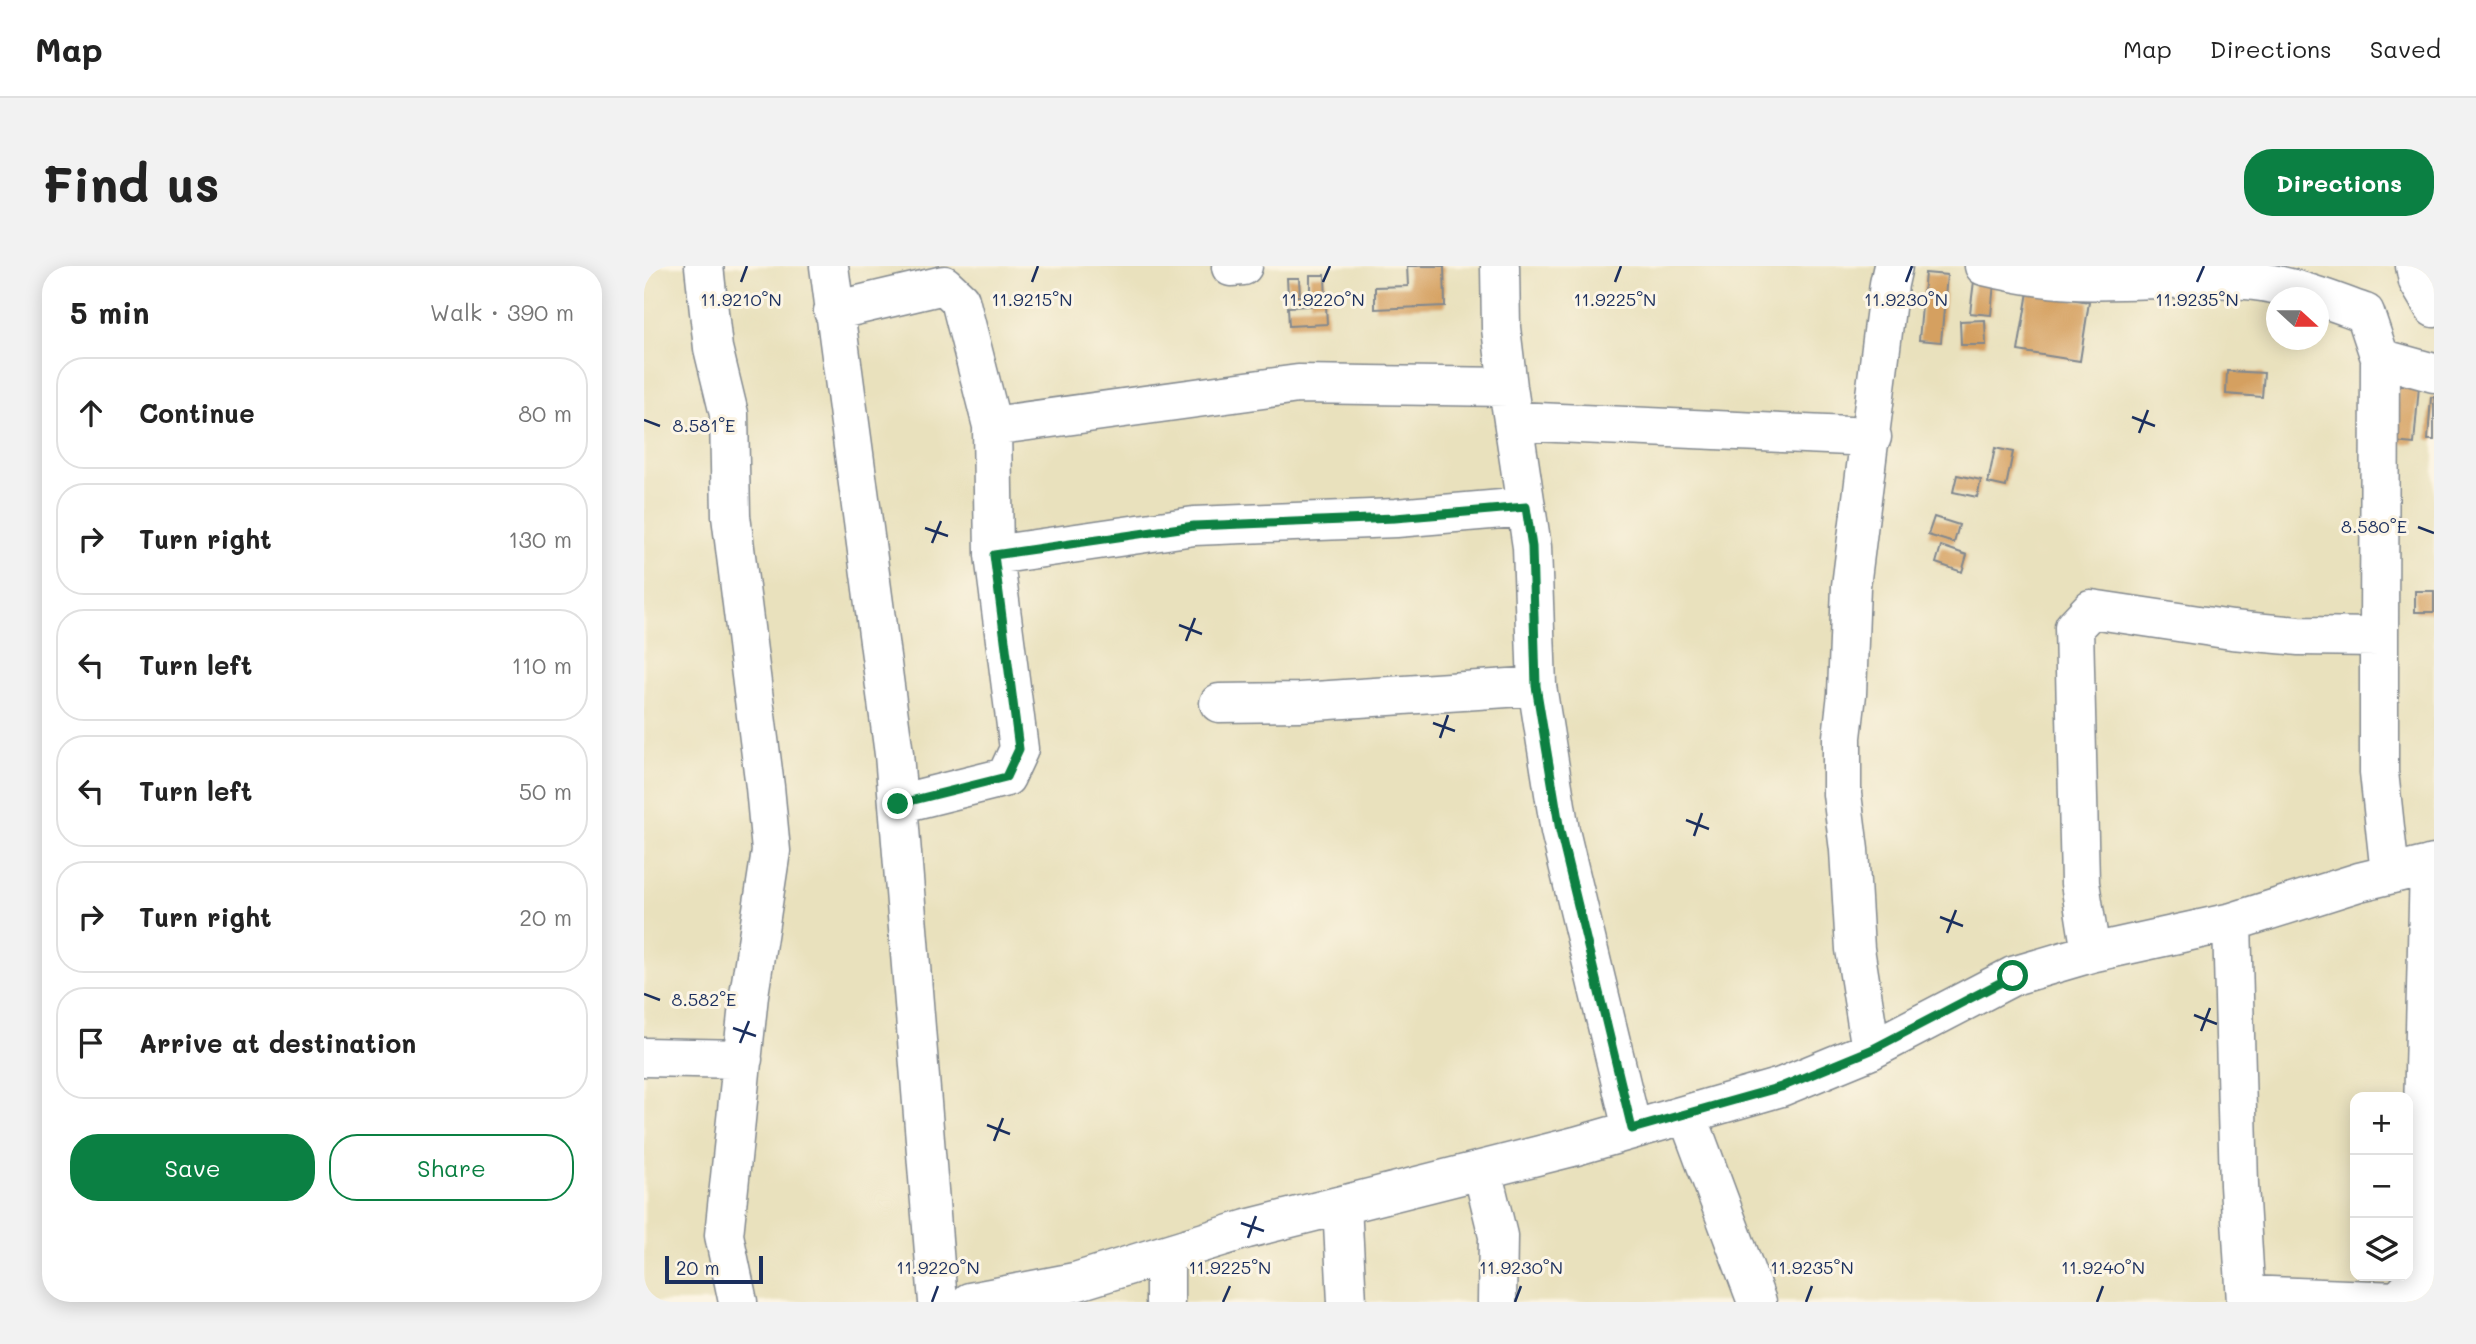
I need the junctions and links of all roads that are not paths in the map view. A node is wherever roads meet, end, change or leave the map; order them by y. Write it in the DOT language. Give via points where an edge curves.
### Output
graph roads {
  1 [pos="704,266"];
  2 [pos="829,266"];
  3 [pos="1500,266"];
  4 [pos="1893,266"];
  5 [pos="1984,266"];
  6 [pos="833,310"];
  7 [pos="2380,358"];
  8 [pos="2434,373"];
  9 [pos="1510,404"];
  10 [pos="992,426"];
  11 [pos="1872,437"];
  12 [pos="1526,507"];
  13 [pos="994,555"];
  14 [pos="2379,637"];
  15 [pos="1536,686"];
  16 [pos="1219,703"];
  17 [pos="898,804"];
  18 [pos="2432,865"];
  19 [pos="2390,874"];
  20 [pos="2232,922"];
  21 [pos="2091,953"];
  22 [pos="1871,1050"];
  23 [pos="644,1057"];
  24 [pos="743,1059"];
  25 [pos="1687,1114"];
  26 [pos="1632,1129"];
  27 [pos="1482,1170"];
  28 [pos="1342,1205"];
  29 [pos="1164,1255"];
  30 [pos="2246,1299"];
  31 [pos="737,1302"];
  32 [pos="938,1302"];
  33 [pos="970,1302"];
  34 [pos="1165,1302"];
  35 [pos="1347,1302"];
  36 [pos="1497,1302"];
  37 [pos="1758,1302"];
  1 -- 24 [label="street" via="713,348 729,414 731,516 771,851"];
  2 -- 6 [label="street"];
  3 -- 9 [label="street"];
  4 -- 11 [label="street"];
  5 -- 7 [label="street" via="2073,280 2205,279 2260,282 2308,292 2365,313"];
  6 -- 10 [label="street" via="944,285 960,300"];
  6 -- 17 [label="street"];
  7 -- 8 [label="street"];
  7 -- 14 [label="street"];
  9 -- 10 [label="street" via="1298,384"];
  9 -- 11 [label="street"];
  9 -- 12 [label="street"];
  10 -- 13 [label="street"];
  11 -- 22 [label="street" via="1851,586 1842,737 1855,949"];
  12 -- 13 [label="street" via="1194,526"];
  12 -- 15 [label="street" via="1532,547"];
  13 -- 17 [label="street" via="1019,749 1006,777"];
  14 -- 19 [label="street" via="2379,772"];
  14 -- 21 [label="street" via="2232,630 2091,608 2074,627 2080,883"];
  15 -- 16 [label="street"];
  15 -- 26 [label="street" via="1560,831"];
  17 -- 32 [label="street"];
  18 -- 19 [label="street"];
  18 -- 30 [label="street" via="2418,1278 2398,1301"];
  19 -- 20 [label="street"];
  20 -- 21 [label="street"];
  20 -- 30 [label="street"];
  21 -- 22 [label="street" via="2013,976"];
  22 -- 25 [label="street" via="1781,1087"];
  23 -- 24 [label="street"];
  24 -- 31 [label="street" via="724,1235"];
  25 -- 26 [label="street"];
  25 -- 37 [label="street"];
  26 -- 27 [label="street"];
  27 -- 28 [label="street"];
  27 -- 36 [label="street" via="1498,1236"];
  28 -- 29 [label="street"];
  28 -- 35 [label="street"];
  29 -- 33 [label="street" via="1075,1282"];
  29 -- 34 [label="street"];
}
